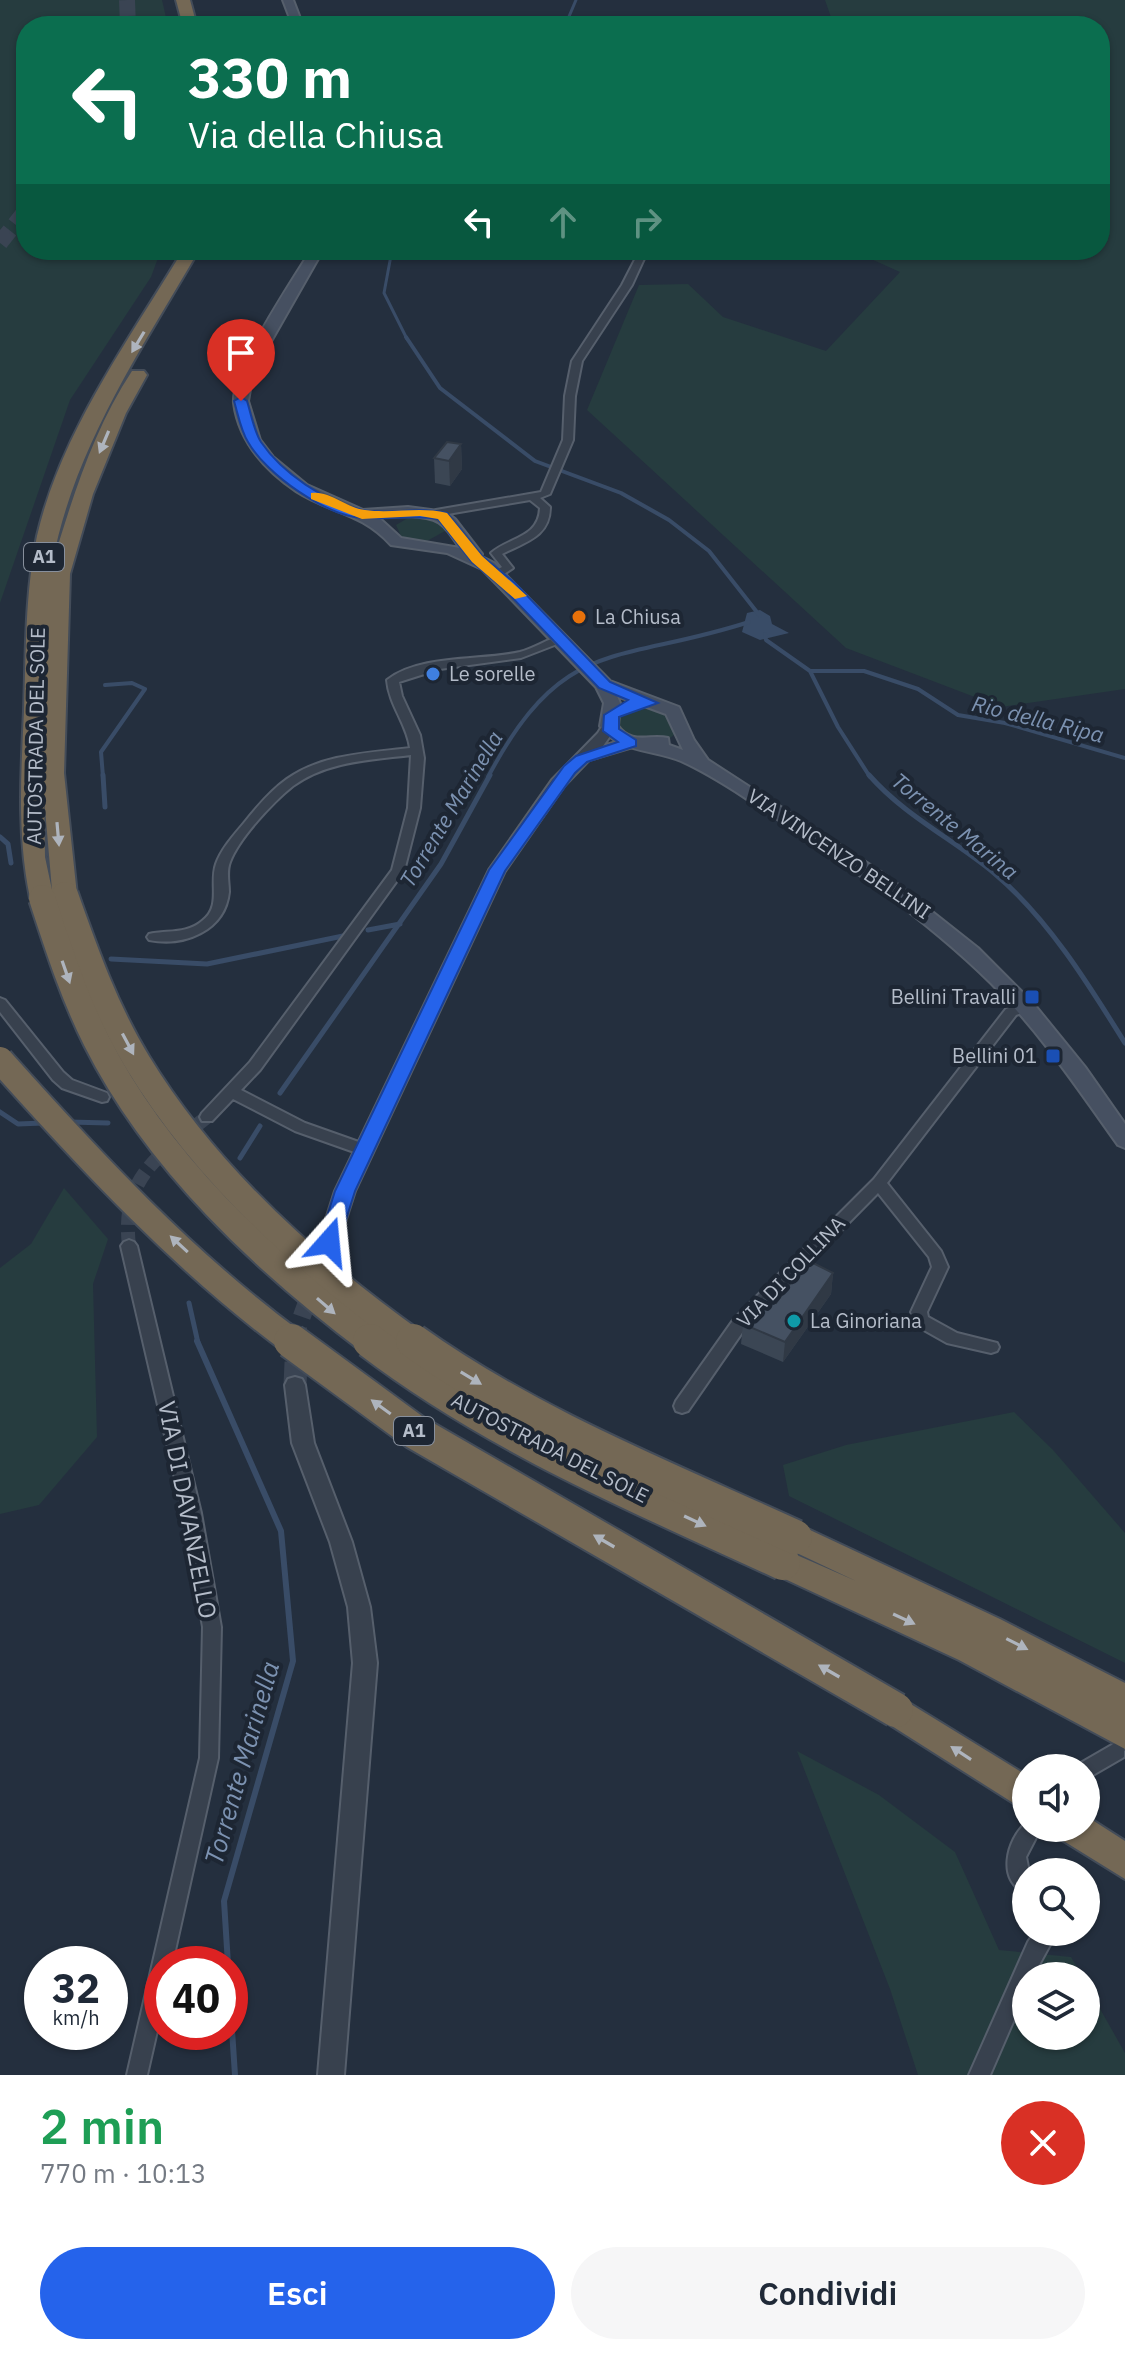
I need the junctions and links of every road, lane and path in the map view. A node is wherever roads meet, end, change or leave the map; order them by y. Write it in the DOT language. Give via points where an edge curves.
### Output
graph roads {
  1 [pos="185,260"];
  2 [pos="202,260"];
  3 [pos="311,260"];
  4 [pos="639,260"];
  5 [pos="534,498"];
  6 [pos="464,511"];
  7 [pos="436,513"];
  8 [pos="362,514"];
  9 [pos="403,514"];
  10 [pos="452,525"];
  11 [pos="387,529"];
  12 [pos="428,545"];
  13 [pos="477,559"];
  14 [pos="497,574"];
  15 [pos="561,639"];
  16 [pos="601,682"];
  17 [pos="650,703"];
  18 [pos="610,720"];
  19 [pos="680,727"];
  20 [pos="630,743"];
  21 [pos="649,745"];
  22 [pos="416,751"];
  23 [pos="581,759"];
  24 [pos="699,760"];
  25 [pos="54,897"];
  26 [pos="154,937"];
  27 [pos="0,1003"];
  28 [pos="1025,1007"];
  29 [pos="0,1060"];
  30 [pos="232,1092"];
  31 [pos="102,1097"];
  32 [pos="207,1117"];
  33 [pos="1125,1140"];
  34 [pos="365,1150"];
  35 [pos="879,1183"];
  36 [pos="328,1244"];
  37 [pos="129,1246"];
  38 [pos="991,1347"];
  39 [pos="295,1385"];
  40 [pos="682,1406"];
  41 [pos="789,1550"];
  42 [pos="1125,1700"];
  43 [pos="1121,1742"];
  44 [pos="1100,1759"];
  45 [pos="1012,1786"];
  46 [pos="1096,1842"];
  47 [pos="1125,1862"];
  48 [pos="166,1946"];
  49 [pos="1037,1946"];
  50 [pos="144,2044"];
  51 [pos="137,2075"];
  52 [pos="331,2075"];
  53 [pos="979,2075"];
  1 -- 25 [label="highway, AUTOSTRADA DEL SOLE / A1, one-way" via="97,409 48,533 40,577 33,857"];
  2 -- 25 [label="highway, AUTOSTRADA DEL SOLE / A1, one-way" via="117,413 83,494 60,574"];
  3 -- 8 [label="main road" via="246,373 243,415 253,441 286,477"];
  4 -- 5 [label="street" via="577,361 565,450 548,490"];
  5 -- 6 [label="street"];
  5 -- 14 [label="street" via="545,507 540,529 496,553 508,568"];
  6 -- 7 [label="street"];
  6 -- 10 [label="street"];
  7 -- 9 [label="main road"];
  7 -- 10 [label="main road"];
  8 -- 9 [label="main road"];
  8 -- 11 [label="main road"];
  9 -- 11 [label="main road"];
  10 -- 12 [label="main road" via="443,540"];
  10 -- 13 [label="main road"];
  11 -- 12 [label="main road" via="396,542"];
  12 -- 13 [label="main road"];
  13 -- 14 [label="main road"];
  14 -- 15 [label="main road"];
  15 -- 16 [label="main road"];
  15 -- 22 [label="street" via="526,654 422,668 393,680"];
  16 -- 17 [label="main road"];
  16 -- 18 [label="main road"];
  17 -- 18 [label="main road" via="631,704"];
  17 -- 19 [label="main road" via="673,711"];
  18 -- 20 [label="main road" via="616,736"];
  18 -- 23 [label="street" via="605,735"];
  19 -- 21 [label="main road" via="673,737"];
  19 -- 24 [label="main road, VIA VINCENZO BELLINI"];
  20 -- 21 [label="main road"];
  20 -- 23 [label="street"];
  21 -- 24 [label="main road, VIA VINCENZO BELLINI"];
  22 -- 26 [label="street" via="329,764 289,784 222,863 222,897 207,926 187,936"];
  22 -- 30 [label="street" via="413,801 398,871"];
  23 -- 34 [label="street" via="497,870"];
  24 -- 28 [label="main road, VIA VINCENZO BELLINI" via="905,896"];
  25 -- 41 [label="highway, AUTOSTRADA DEL SOLE / A1, one-way, bridge" via="69,981 113,1068 178,1162 255,1244 364,1339 454,1400 549,1452"];
  27 -- 31 [label="street" via="58,1076"];
  28 -- 33 [label="main road, VIA VINCENZO BELLINI"];
  28 -- 35 [label="street, VIA DI COLLINA" via="1011,1012"];
  45 -- 29 [label="highway, A1, one-way, bridge" via="896,1710 415,1432 245,1307 138,1206"];
  30 -- 32 [label="street"];
  30 -- 34 [label="street" via="300,1127"];
  34 -- 36 [label="street"];
  35 -- 38 [label="street" via="940,1267 919,1312 921,1321 953,1339"];
  35 -- 40 [label="street, VIA DI COLLINA" via="740,1323"];
  37 -- 48 [label="street, VIA DI DAVANZELLO" via="192,1513 212,1627 209,1758"];
  39 -- 52 [label="street" via="303,1443 359,1607 365,1663"];
  41 -- 42 [label="highway, AUTOSTRADA DEL SOLE / A1, one-way" via="988,1629"];
  41 -- 43 [label="highway, AUTOSTRADA DEL SOLE / A1, one-way" via="971,1650"];
  43 -- 44 [label="street"];
  46 -- 47 [label="highway"];
  49 -- 53 [label="street"];
  50 -- 51 [label="street, VIA DI DAVANZELLO"];
}
